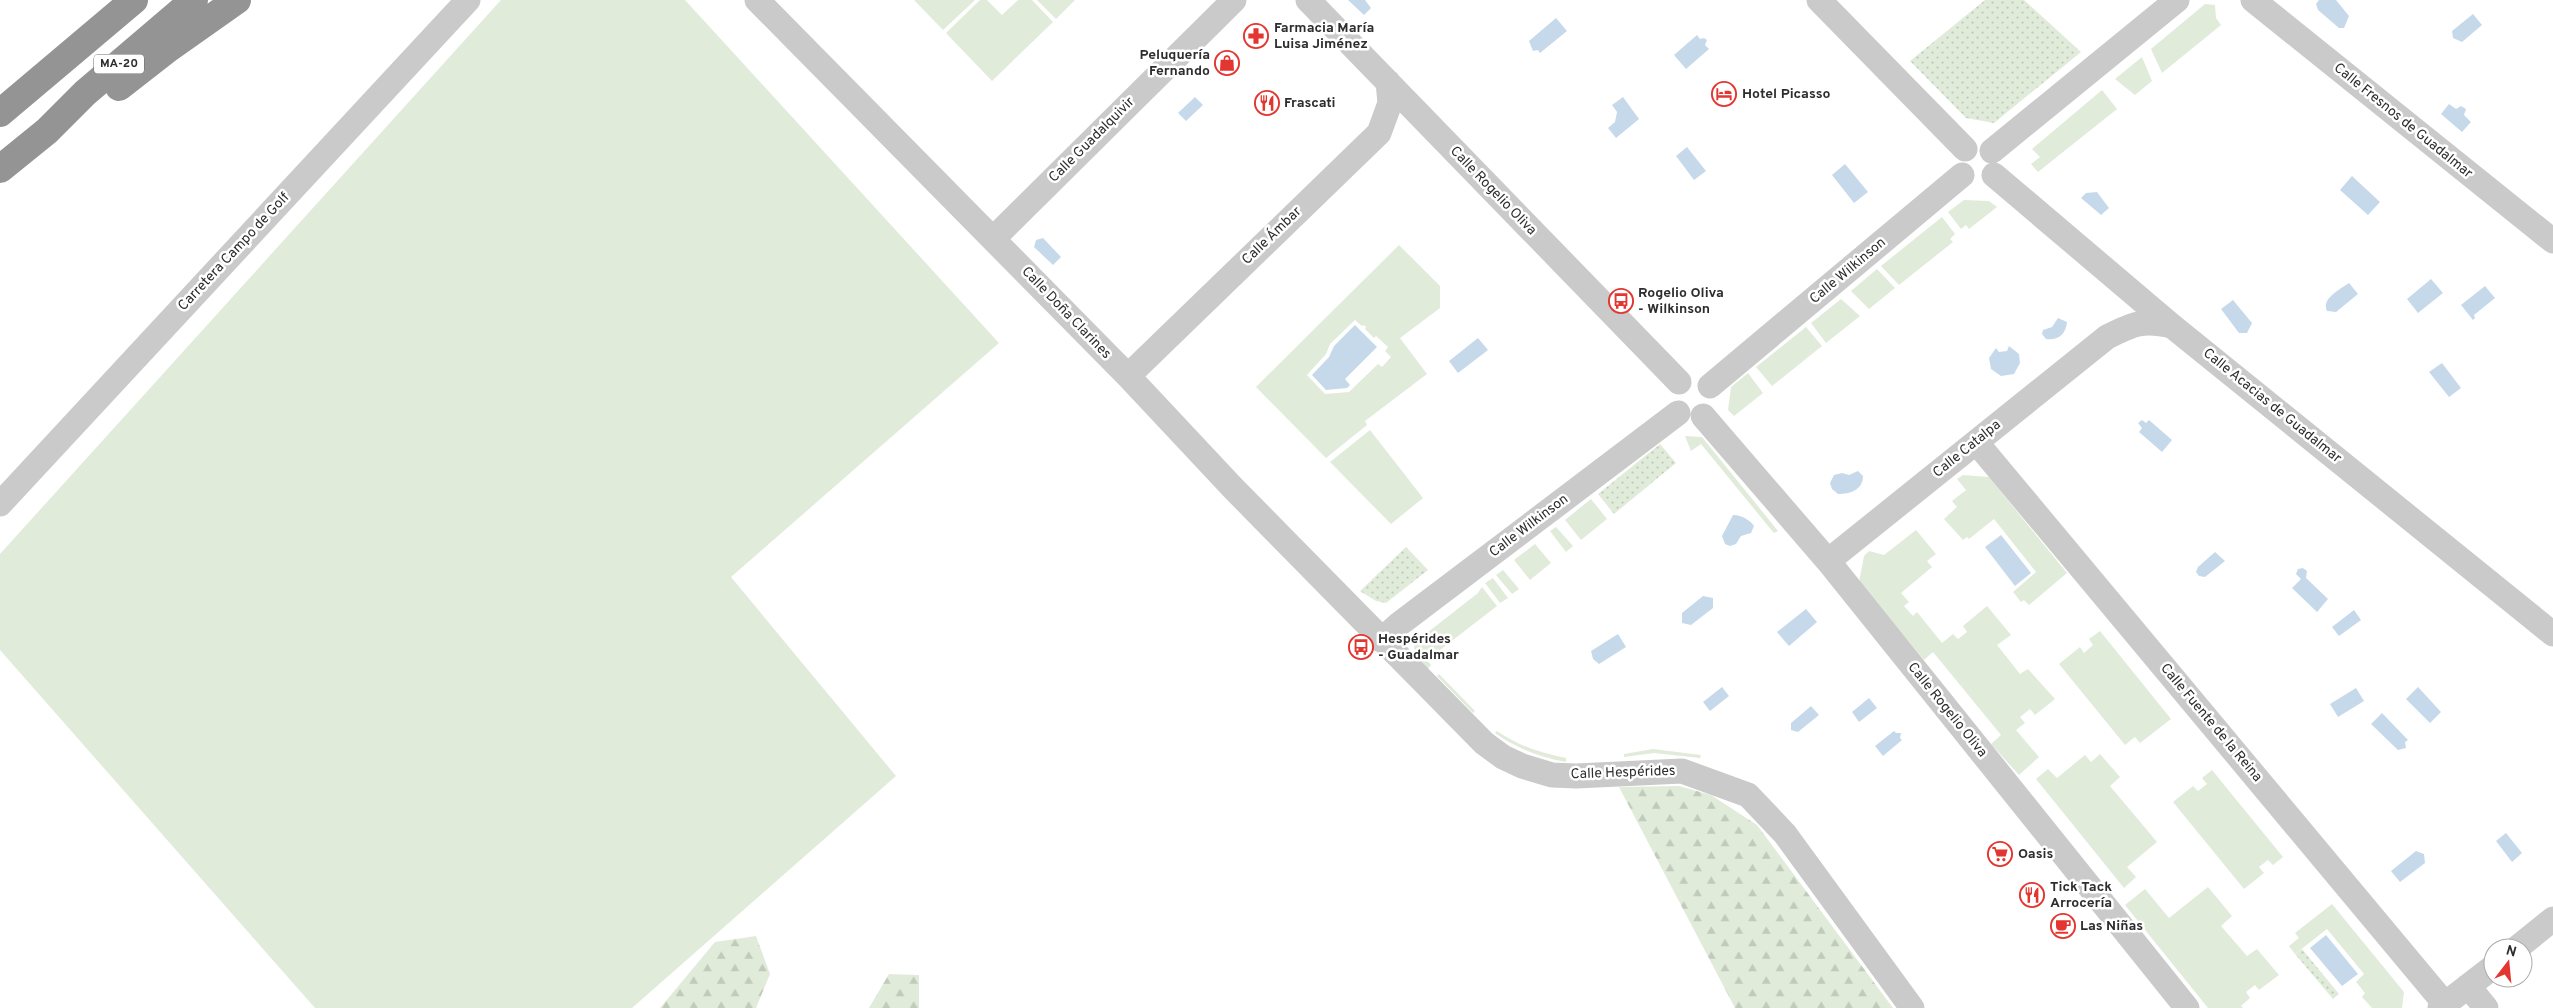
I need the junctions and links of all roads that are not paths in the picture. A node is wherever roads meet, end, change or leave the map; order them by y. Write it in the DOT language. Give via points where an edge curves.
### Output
graph roads {
  1 [pos="110,0"];
  2 [pos="134,0"];
  3 [pos="194,0"];
  4 [pos="237,0"];
  5 [pos="468,0"];
  6 [pos="757,0"];
  7 [pos="1234,0"];
  8 [pos="1308,0"];
  9 [pos="1819,0"];
  10 [pos="2177,0"];
  11 [pos="2253,0"];
  12 [pos="88,39"];
  13 [pos="1388,82"];
  14 [pos="0,113"];
  15 [pos="47,131"];
  16 [pos="1965,149"];
  17 [pos="1992,150"];
  18 [pos="0,169"];
  19 [pos="1994,175"];
  20 [pos="1962,176"];
  21 [pos="994,238"];
  22 [pos="2553,241"];
  23 [pos="2119,282"];
  24 [pos="2172,326"];
  25 [pos="2107,337"];
  26 [pos="1128,376"];
  27 [pos="1679,382"];
  28 [pos="1710,386"];
  29 [pos="1678,413"];
  30 [pos="1703,416"];
  31 [pos="1976,442"];
  32 [pos="0,504"];
  33 [pos="1828,561"];
  34 [pos="1376,634"];
  35 [pos="2553,634"];
  36 [pos="2553,919"];
  37 [pos="2529,938"];
  38 [pos="2483,975"];
  39 [pos="2468,986"];
  40 [pos="2443,1006"];
  41 [pos="1912,1008"];
  42 [pos="2187,1008"];
  43 [pos="2486,1008"];
  1 -- 12 [label="highway"];
  2 -- 12 [label="highway, MA-20"];
  3 -- 15 [label="highway, MA-20" via="85,93"];
  4 -- 15 [label="highway" via="98,104"];
  5 -- 32 [label="street, Carretera Campo de Golf"];
  6 -- 21 [label="street, Calle Doña Clarines"];
  7 -- 21 [label="street, Calle Guadalquivir"];
  8 -- 13 [label="street, Calle Rogelio Oliva"];
  9 -- 16 [label="street"];
  10 -- 17 [label="street"];
  11 -- 22 [label="street, Calle Fresnos de Guadalmar"];
  12 -- 14 [label="highway, MA-20"];
  13 -- 26 [label="street, Calle Ámbar" via="1390,103 1379,133"];
  13 -- 27 [label="street, Calle Rogelio Oliva"];
  15 -- 18 [label="highway, MA-20"];
  16 -- 17 [label="street" via="1976,144"];
  16 -- 20 [label="street" via="1958,162"];
  17 -- 19 [label="street" via="1998,163"];
  19 -- 20 [label="street" via="1974,183"];
  19 -- 23 [label="street, Calle Acacias de Guadalmar"];
  20 -- 28 [label="street, Calle Wilkinson"];
  21 -- 26 [label="street, Calle Doña Clarines"];
  23 -- 24 [label="street, Calle Acacias de Guadalmar"];
  23 -- 25 [label="street, Calle Catalpa" via="2123,302"];
  24 -- 25 [label="street, Calle Catalpa" via="2151,321"];
  24 -- 35 [label="street, Calle Acacias de Guadalmar"];
  25 -- 31 [label="street, Calle Catalpa"];
  26 -- 34 [label="street, Calle Doña Clarines"];
  27 -- 28 [label="street" via="1692,377"];
  27 -- 29 [label="street" via="1672,394"];
  28 -- 30 [label="street" via="1714,399 1709,412"];
  29 -- 30 [label="street" via="1690,419"];
  29 -- 34 [label="street, Calle Wilkinson" via="1398,625"];
  30 -- 33 [label="street, Calle Rogelio Oliva"];
  31 -- 33 [label="street, Calle Catalpa"];
  31 -- 40 [label="street, Calle Fuente de la Reina"];
  33 -- 42 [label="street, Calle Rogelio Oliva"];
  34 -- 41 [label="street, Calle Hespérides" via="1484,743 1522,766 1552,775 1576,776 1682,771 1748,795 1785,834"];
  36 -- 37 [label="street"];
  38 -- 39 [label="street"];
  39 -- 40 [label="street"];
  39 -- 43 [label="street"];
}
